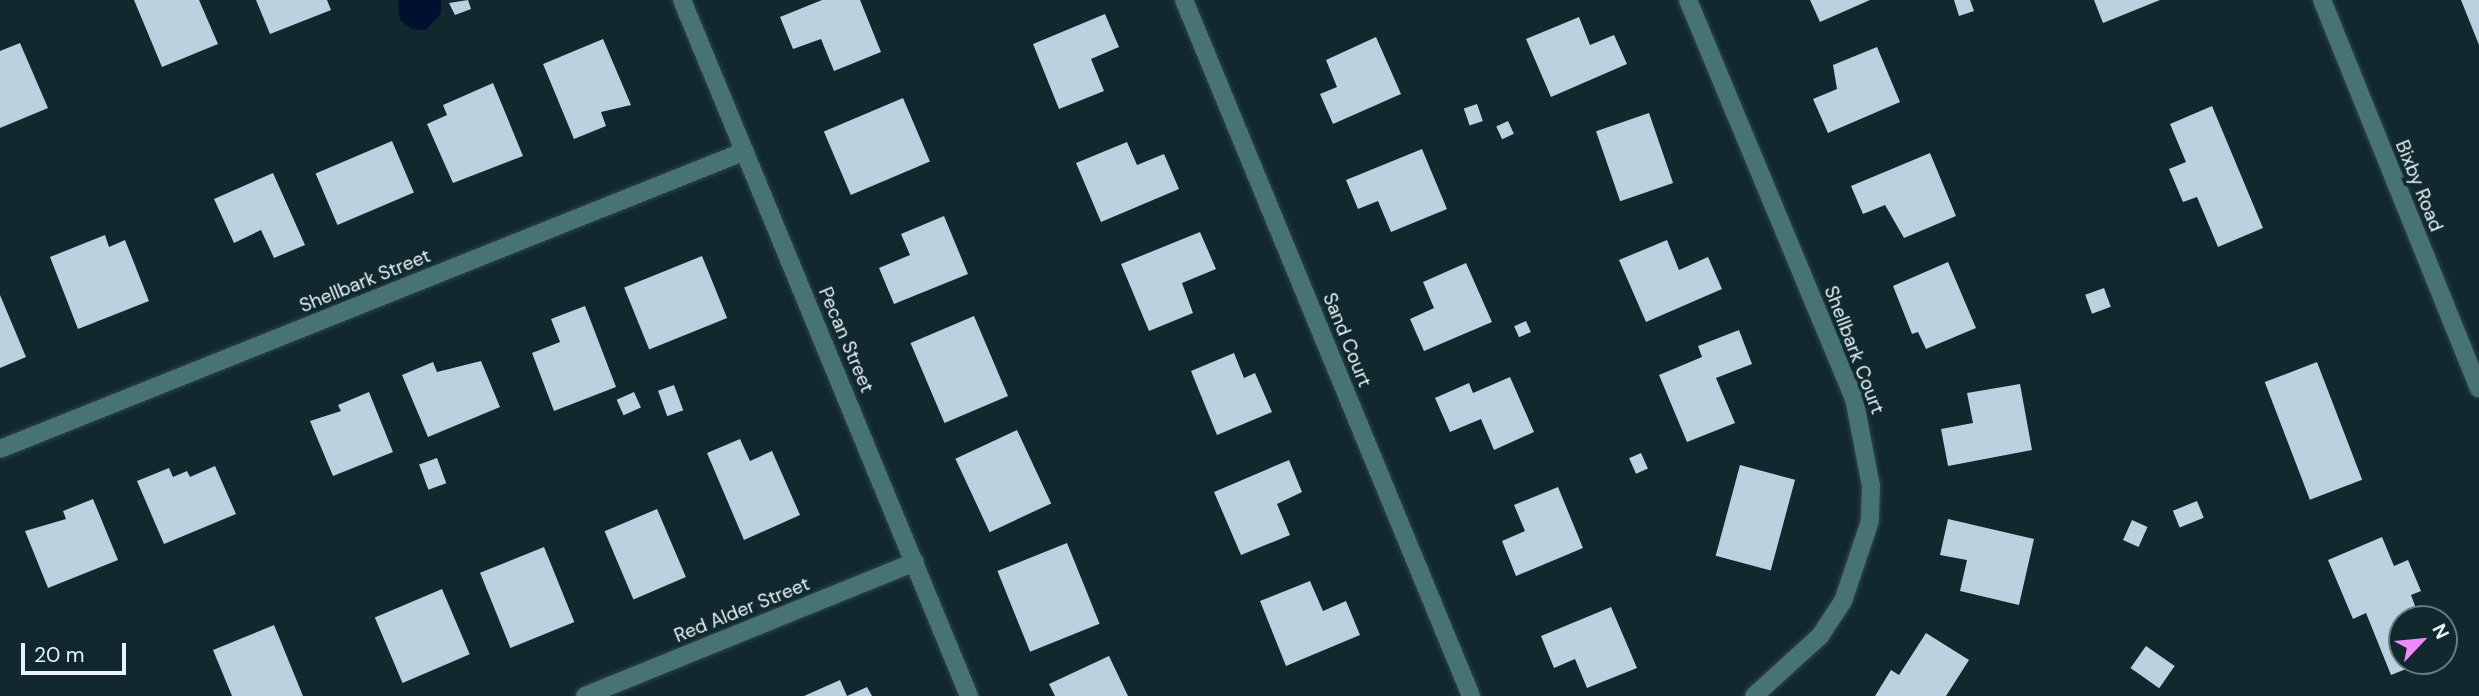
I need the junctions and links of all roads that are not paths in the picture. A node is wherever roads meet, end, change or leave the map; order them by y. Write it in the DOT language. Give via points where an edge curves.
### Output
graph roads {
  1 [pos="682,0"];
  2 [pos="1184,0"];
  3 [pos="1688,0"];
  4 [pos="2322,0"];
  5 [pos="745,152"];
  6 [pos="2479,388"];
  7 [pos="0,449"];
  8 [pos="915,562"];
  9 [pos="585,696"];
  10 [pos="969,696"];
  11 [pos="1471,696"];
  12 [pos="1754,696"];
  1 -- 5 [label="street, Pecan Street"];
  2 -- 11 [label="street, Sand Court"];
  3 -- 12 [label="street, Shellbark Court" via="1854,398 1871,486 1870,522 1843,601 1820,636"];
  4 -- 6 [label="street, Bixby Road"];
  5 -- 7 [label="street, Shellbark Street"];
  5 -- 8 [label="street, Pecan Street"];
  8 -- 9 [label="street, Red Alder Street"];
  8 -- 10 [label="street, Pecan Street"];
}
